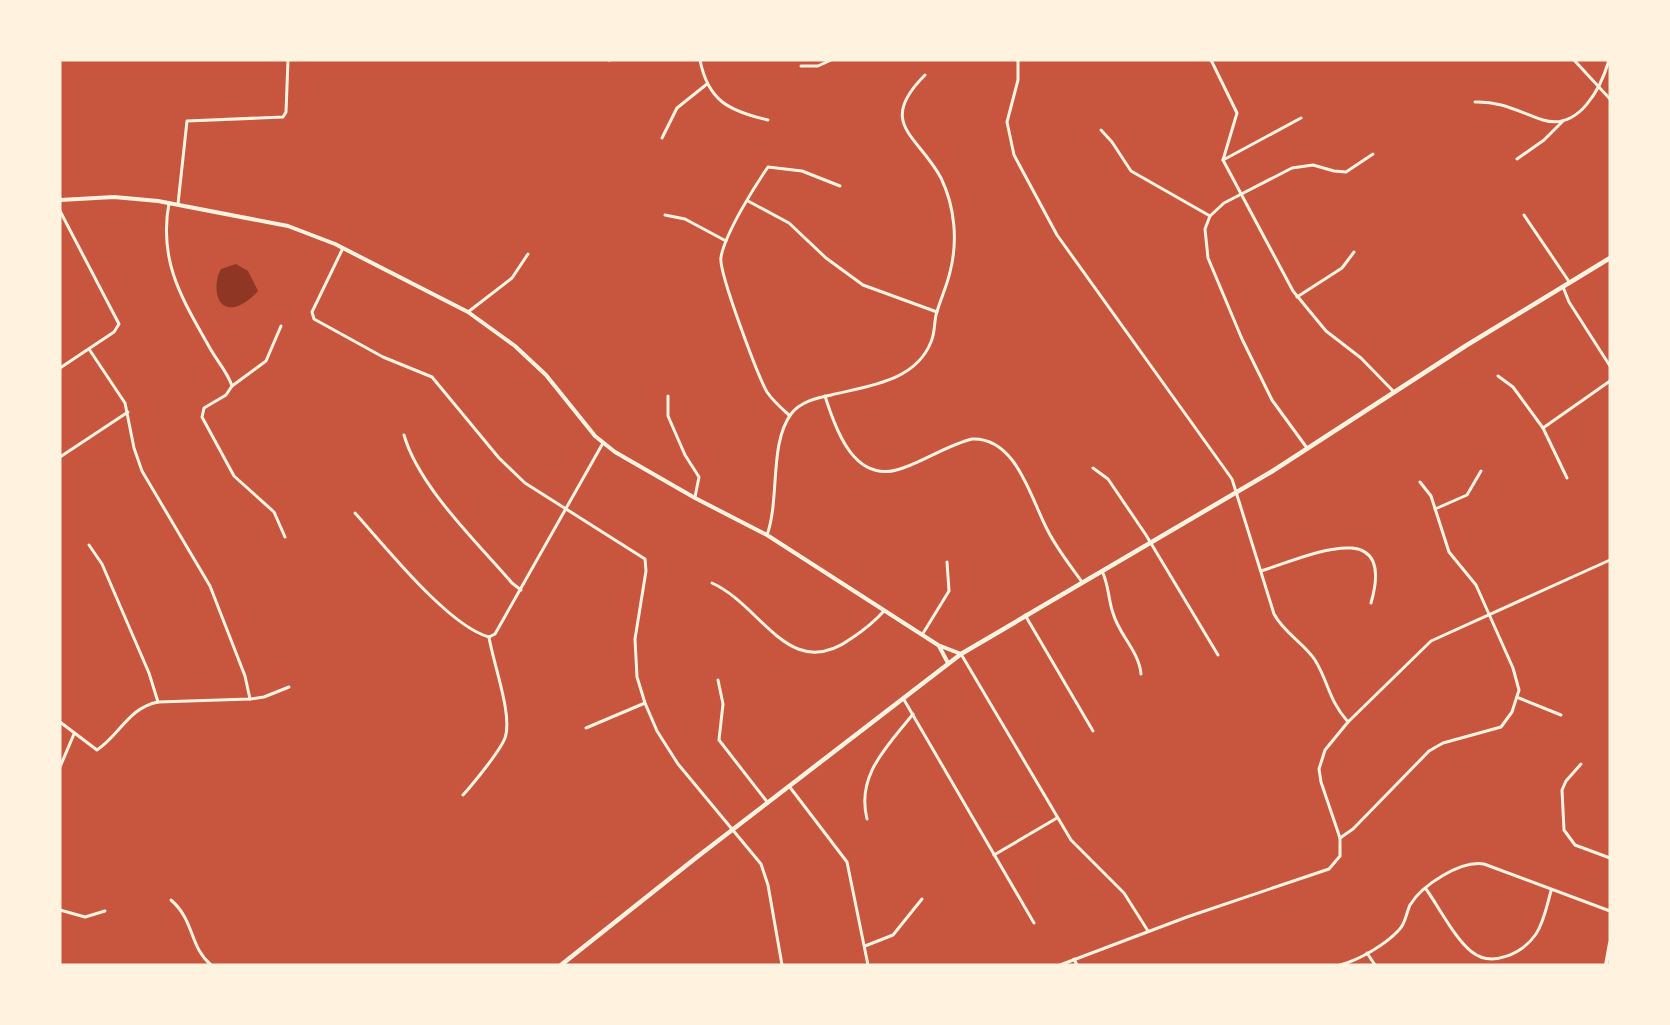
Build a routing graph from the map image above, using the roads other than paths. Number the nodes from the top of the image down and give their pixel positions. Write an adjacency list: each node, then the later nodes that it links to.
1 (288, 60): 27 (street)
2 (700, 60): 10 (street)
3 (831, 60): 8 (street)
4 (1018, 60): 63 (street)
5 (1210, 60): 21 (street)
6 (1574, 60): 11 (street)
7 (1609, 60): 11 (street)
8 (801, 66)
9 (925, 75): 41 (street)
10 (707, 84): 16 (street); 18 (street)
11 (1599, 88): 12 (street); 15 (street)
12 (1610, 99)
13 (1475, 102): 15 (street)
14 (1301, 118): 21 (street)
15 (1565, 119): 20 (street)
16 (768, 120)
17 (1101, 130): 31 (street)
18 (662, 138)
19 (1373, 154): 23 (street)
20 (1517, 159)
21 (1223, 160): 23 (street)
22 (840, 186): 25 (street)
23 (1241, 195): 31 (street); 39 (street)
24 (60, 200): 26 (street)
25 (748, 201): 32 (street); 41 (street)
26 (168, 203): 27 (street); 48 (street)
27 (178, 204): 33 (street)
28 (60, 212): 43 (street)
29 (665, 215): 32 (street)
30 (1524, 215): 37 (street)
31 (1210, 216): 57 (street)
32 (726, 241): 53 (street)
33 (343, 248): 40 (street); 66 (street)
34 (1354, 252): 39 (street)
35 (528, 254): 40 (street)
36 (1610, 258): 37 (main road)
37 (1570, 283): 38 (main road)
38 (1563, 287): 44 (street); 49 (main road)
39 (1297, 297): 49 (street)
40 (468, 312): 56 (street)
41 (936, 312): 51 (street)
42 (281, 326): 48 (street)
43 (89, 349): 45 (street); 52 (street)
44 (1610, 366)
45 (60, 368)
46 (1498, 376): 54 (street)
47 (1610, 381): 54 (street)
48 (232, 386): 69 (street)
49 (1394, 392): 57 (main road)
50 (668, 396): 64 (street)
51 (825, 396): 53 (street); 76 (street)
52 (128, 412): 58 (street); 94 (street)
53 (790, 415): 68 (street)
54 (1543, 428): 61 (street)
55 (404, 435): 78 (street)
56 (603, 443): 64 (street); 66 (street)
57 (1308, 448): 63 (main road)
58 (60, 457)
59 (1093, 468): 70 (street)
60 (1481, 471): 65 (street)
61 (1567, 478)
62 (1420, 482): 65 (street)
63 (1236, 491): 70 (main road); 75 (street)
64 (695, 498): 68 (street)
65 (1435, 509): 81 (street)
66 (566, 510): 78 (street); 96 (street)
67 (355, 513): 84 (street)
68 (767, 534): 80 (street)
69 (285, 537)
70 (1151, 542): 74 (main road); 87 (street)
71 (89, 545): 95 (street)
72 (1610, 560): 81 (street)
73 (947, 562): 83 (street)
74 (1102, 571): 76 (main road); 89 (street)
75 (1261, 572): 79 (street); 100 (street)
76 (1082, 582): 82 (main road)
77 (712, 583): 80 (street)
78 (522, 590): 84 (street)
79 (1371, 603)
80 (884, 611): 83 (street)
81 (1489, 614): 93 (street); 100 (street)
82 (1025, 615): 86 (main road); 102 (street)
83 (922, 635): 85 (street)
84 (489, 637): 107 (street)
85 (938, 645): 86 (street); 88 (street)
86 (961, 654): 88 (main road); 109 (street)
87 (1218, 655)
88 (948, 663): 92 (main road)
89 (1142, 674)
90 (718, 680): 108 (street)
91 (289, 687): 94 (street)
92 (903, 698): 97 (street); 106 (main road)
93 (1519, 698): 98 (street); 112 (street)
94 (250, 699): 95 (street)
95 (158, 702): 103 (street)
96 (645, 703): 101 (street); 111 (street)
97 (913, 714): 110 (street); 113 (street)
98 (1561, 715)
99 (60, 722): 103 (street)
100 (1348, 722): 112 (street)
101 (586, 728)
102 (1093, 730)
103 (74, 734): 105 (street)
104 (1581, 764): 114 (street)
105 (60, 767)
106 (789, 786): 108 (main road); 125 (street)
107 (463, 795)
108 (768, 802): 111 (main road)
109 (1057, 818): 113 (street); 123 (street)
110 (867, 819)
111 (733, 829): 129 (main road); 130 (street)
112 (1340, 838): 123 (street)
113 (994, 855): 122 (street)
114 (1610, 858)
115 (1426, 889): 116 (street); 116 (street); 126 (street)
116 (1551, 891): 121 (street)
117 (922, 899): 125 (street)
118 (171, 900): 128 (street)
119 (60, 910): 120 (street)
120 (105, 911)
121 (1610, 911)
122 (1034, 923)
123 (1148, 931): 127 (street)
124 (1610, 944): 136 (street)
125 (865, 946): 131 (street)
126 (1367, 953): 134 (street); 135 (street)
127 (1074, 959): 132 (street); 133 (street)
128 (211, 965)
129 (561, 965)
130 (782, 965)
131 (868, 965)
132 (1060, 965)
133 (1077, 965)
134 (1340, 965)
135 (1375, 965)
136 (1605, 965)

